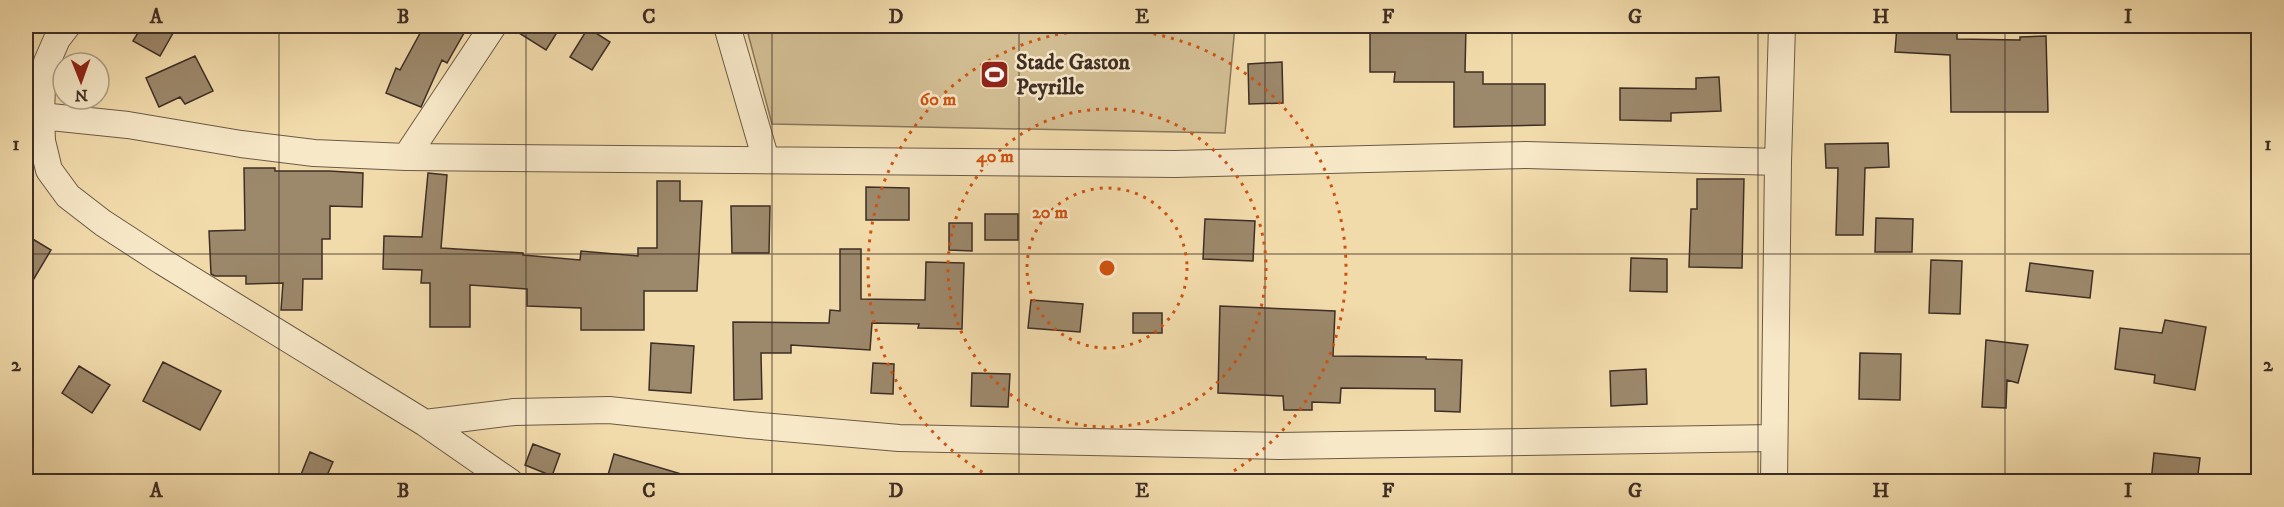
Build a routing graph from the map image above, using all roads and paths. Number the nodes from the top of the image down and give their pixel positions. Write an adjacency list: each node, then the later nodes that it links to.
1 (67, 26): 5 (street)
2 (493, 26): 6 (street)
3 (727, 26): 7 (street)
4 (1782, 26): 8 (street)
5 (41, 116): 6 (street); 9 (street)
6 (405, 157): 7 (street)
7 (766, 160): 8 (street)
8 (1778, 162): 10 (street)
9 (425, 423): 10 (street); 11 (street)
10 (1774, 438): 12 (street)
11 (510, 482)
12 (1774, 482)

